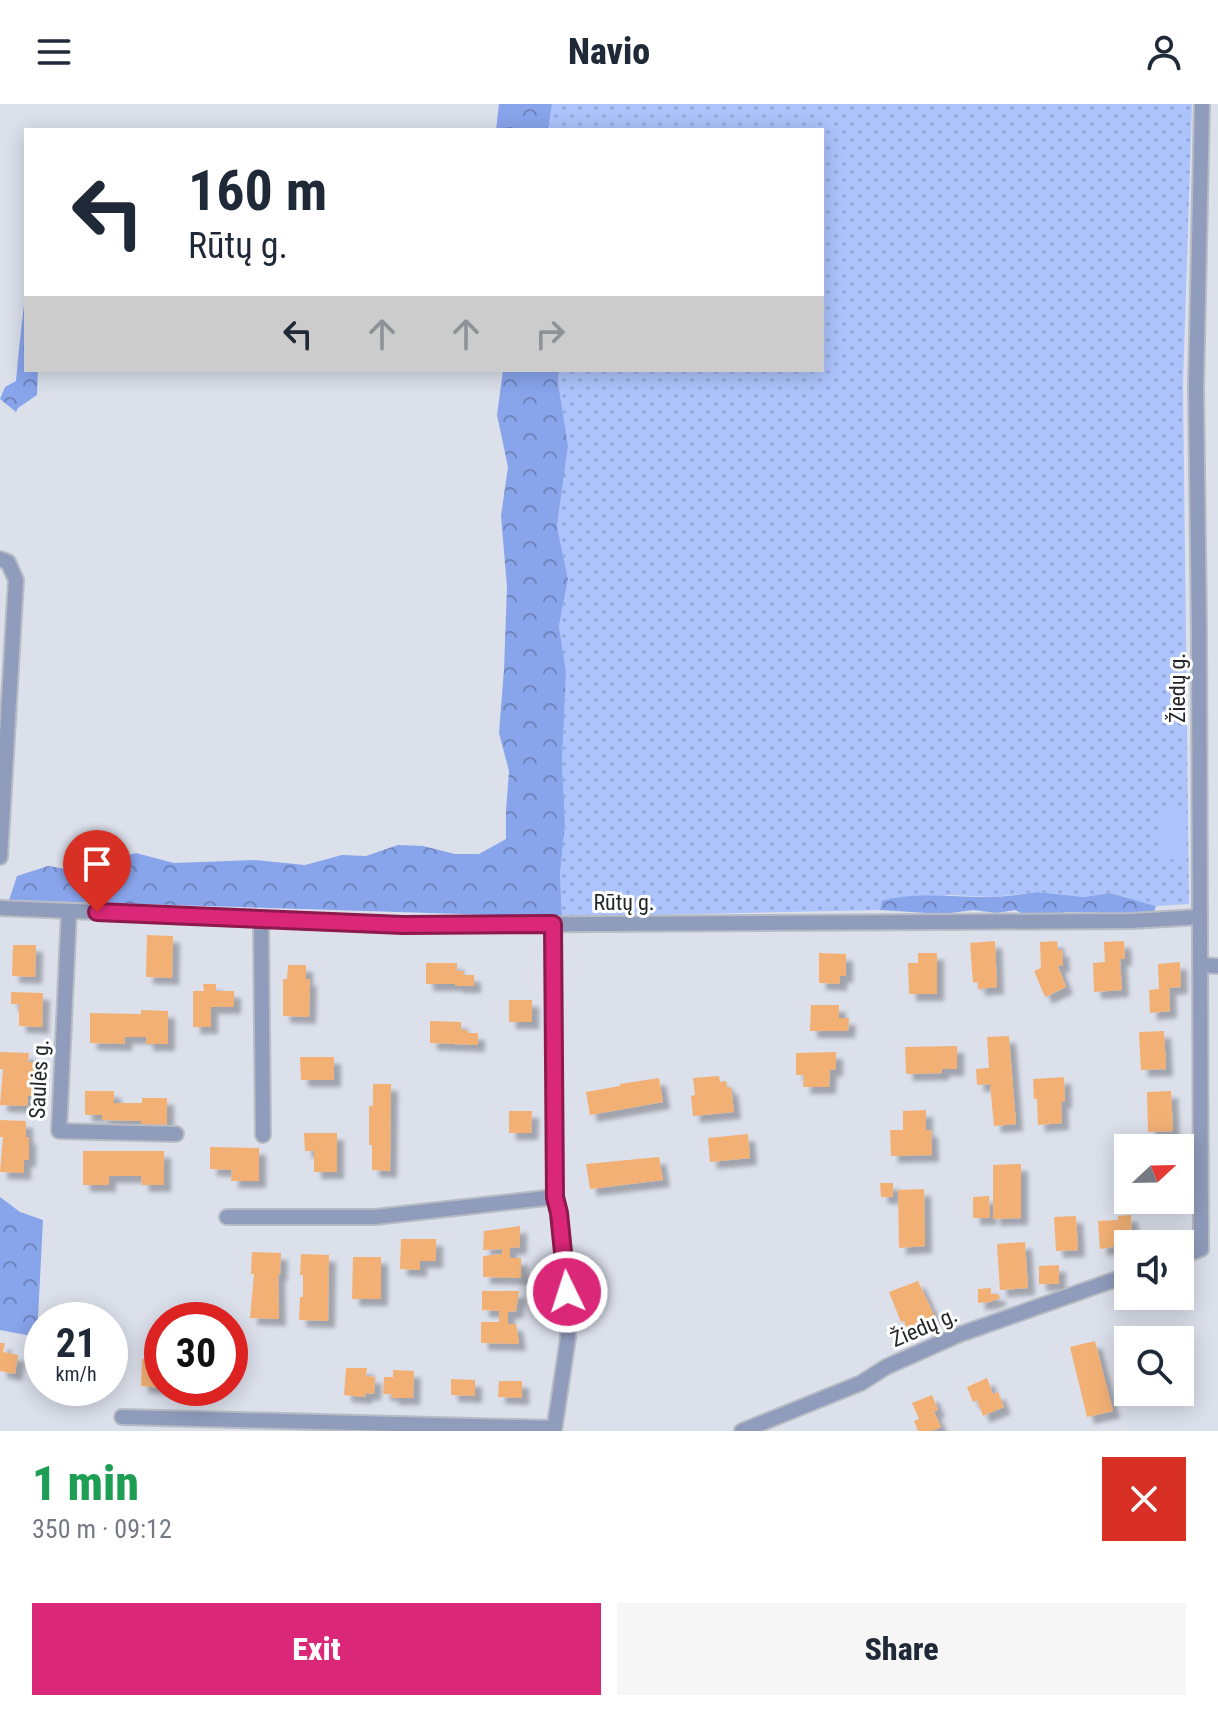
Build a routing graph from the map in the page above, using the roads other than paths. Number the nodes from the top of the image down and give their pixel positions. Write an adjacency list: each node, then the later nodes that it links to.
1 (1202, 104): 6 (street, Žiedų g.)
2 (0, 559): 3 (street)
3 (0, 857)
4 (0, 908): 5 (street, Rūtų g.)
5 (69, 911): 7 (street, Rūtų g.); 11 (street, Saulės g.)
6 (1200, 917): 8 (street, Rūtų g.); 9 (street, Žiedų g.)
7 (261, 919): 8 (street, Rūtų g.); 12 (street)
8 (553, 924): 13 (street)
9 (1200, 965): 10 (street); 15 (street, Žiedų g.)
10 (1218, 966)
11 (176, 1134)
12 (263, 1135)
13 (555, 1197): 14 (street); 18 (street)
14 (227, 1217)
15 (1194, 1252)
16 (1114, 1280): 19 (street, Žiedų g.)
17 (122, 1417): 18 (street)
18 (553, 1429)
19 (742, 1431)

